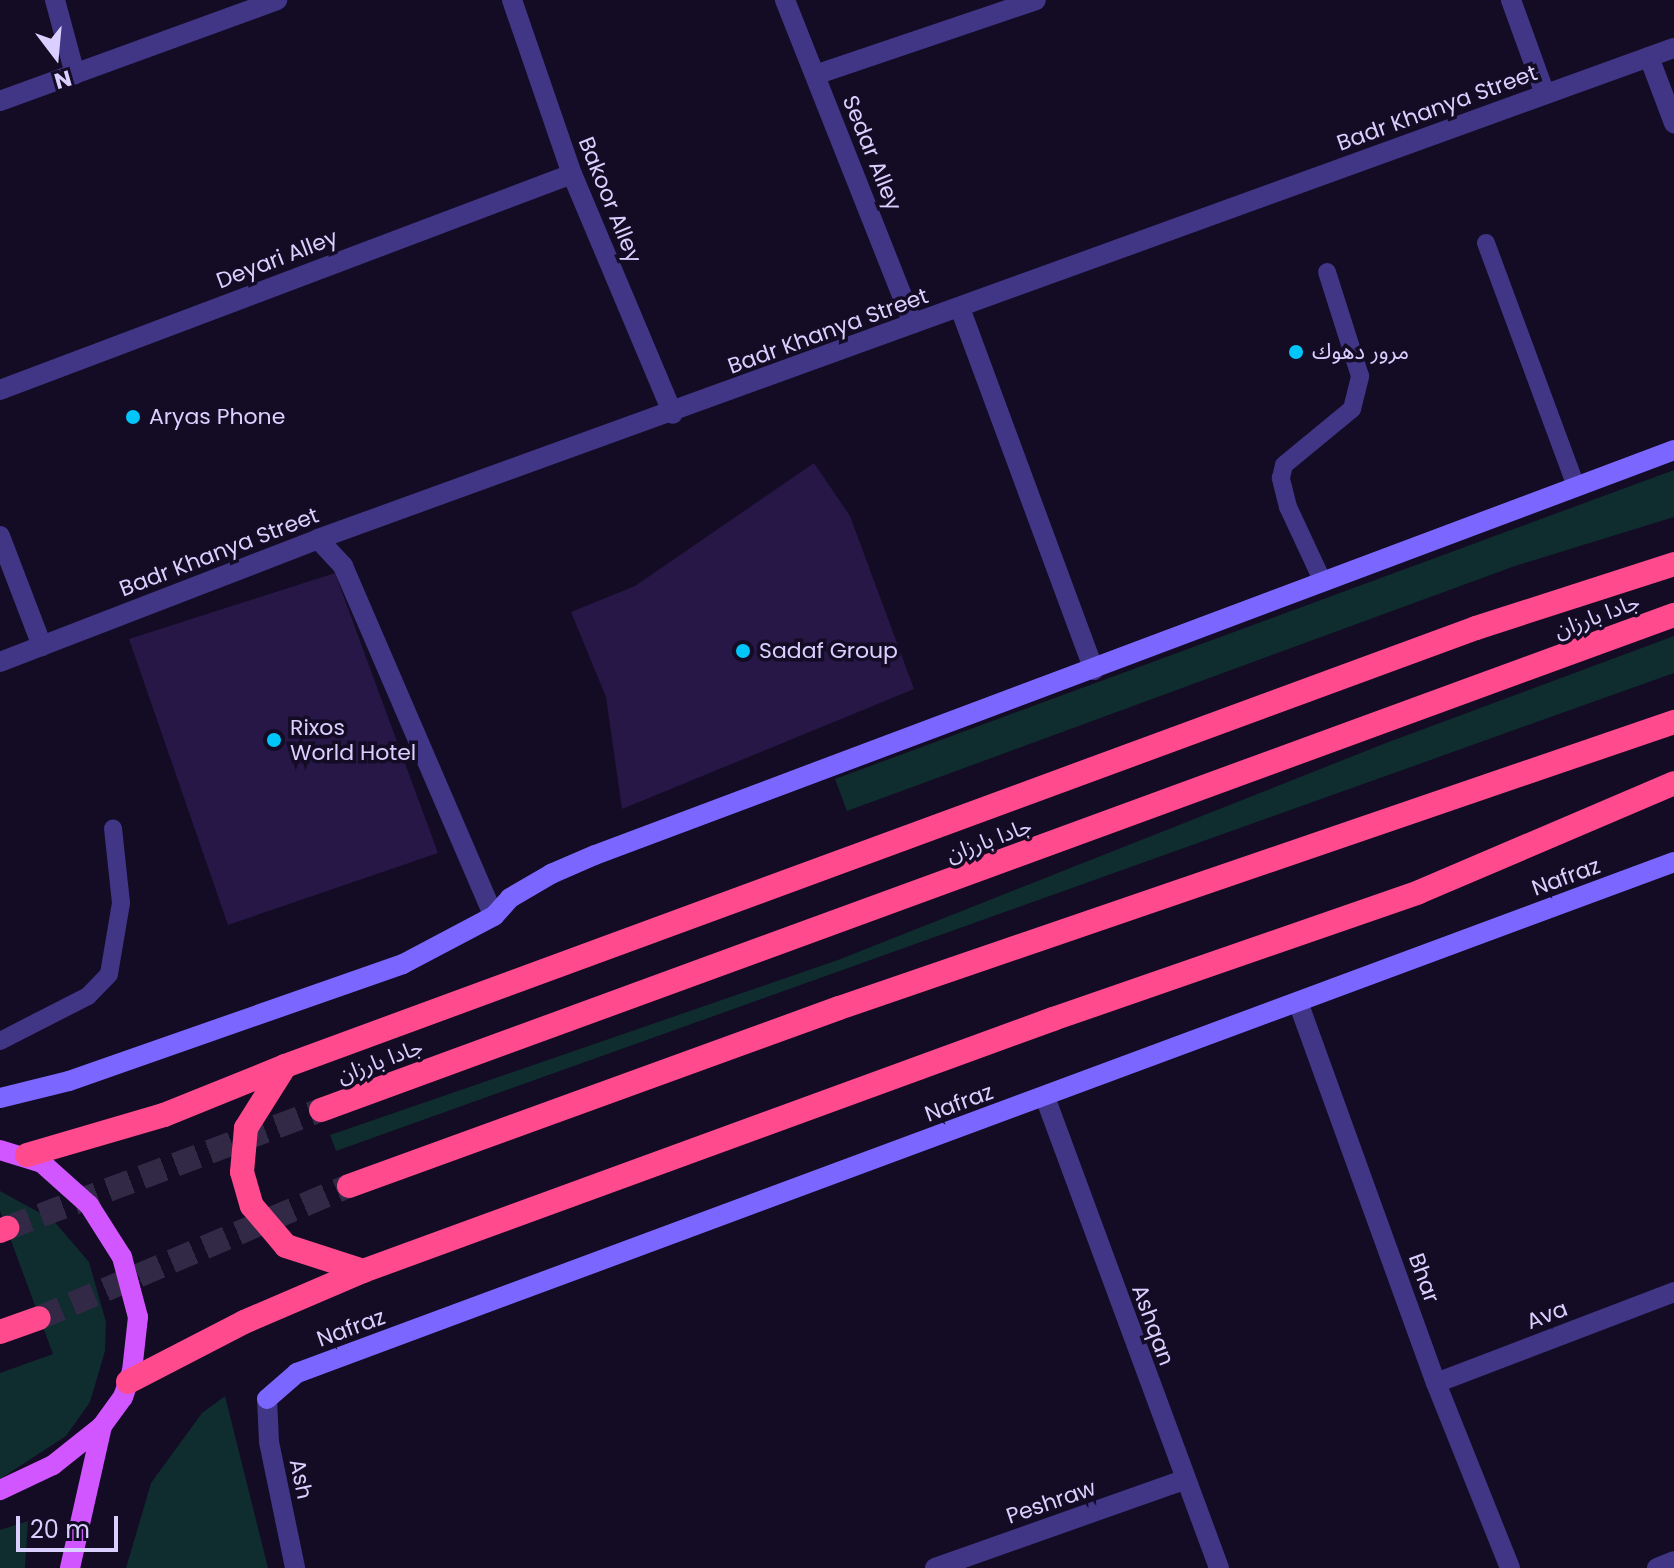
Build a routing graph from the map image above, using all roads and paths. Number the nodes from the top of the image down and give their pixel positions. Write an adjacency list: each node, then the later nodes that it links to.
1 (55, 0): 9 (street)
2 (277, 0): 9 (street)
3 (512, 0): 14 (street, Bakoor Alley)
4 (785, 0): 10 (street, Sedar Alley)
5 (1036, 0): 10 (street)
6 (1511, 0): 11 (street)
7 (1674, 48): 8 (street, Badr Khanya Street)
8 (1649, 57): 11 (street, Badr Khanya Street); 13 (street)
9 (75, 74): 12 (street)
10 (815, 75): 18 (street, Sedar Alley)
11 (1545, 94): 17 (street, Badr Khanya Street)
12 (0, 101)
13 (1674, 123)
14 (572, 174): 19 (street, Deyari Alley); 20 (street, Bakoor Alley)
15 (1486, 243): 22 (lane)
16 (1327, 272): 26 (lane)
17 (960, 308): 18 (street, Badr Khanya Street); 30 (street)
18 (913, 324): 20 (street, Badr Khanya Street)
19 (0, 390)
20 (673, 414): 24 (street, Badr Khanya Street)
21 (1674, 450): 22 (main road)
22 (1576, 486): 26 (main road)
23 (0, 536): 28 (street)
24 (318, 539): 28 (street, Badr Khanya Street); 35 (street)
25 (1674, 564): 38 (highway)
26 (1323, 582): 30 (main road)
27 (1674, 615): 41 (highway, جادا بارزان)
28 (42, 646): 29 (street, Badr Khanya Street)
29 (0, 662)
30 (1094, 670): 35 (main road)
31 (1674, 722): 44 (highway)
32 (1674, 783): 45 (highway)
33 (113, 828): 37 (lane)
34 (1674, 862): 36 (main road, Nafraz)
35 (494, 916): 40 (main road)
36 (1298, 1002): 39 (main road, Nafraz); 50 (street, Bhar)
37 (4, 1032)
38 (285, 1066): 43 (highway); 45 (highway)
39 (1045, 1097): 51 (main road, Nafraz); 53 (street, Ashqan)
40 (0, 1098)
41 (321, 1110)
42 (0, 1150): 43 (main road)
43 (27, 1155): 49 (main road)
44 (349, 1186)
45 (363, 1271): 49 (highway)
46 (1674, 1292): 50 (street, Ava)
47 (39, 1318): 48 (highway)
48 (0, 1332)
49 (128, 1382): 52 (main road)
50 (1436, 1383): 60 (street, Bhar)
51 (267, 1399): 57 (street, Ash)
52 (102, 1426): 54 (main road); 56 (main road)
53 (1183, 1480): 58 (street, Peshraw); 59 (street, Ashqan)
54 (0, 1490)
55 (1674, 1561): 61 (street)
56 (70, 1568)
57 (295, 1568)
58 (935, 1568)
59 (1219, 1568)
60 (1510, 1568)
61 (1657, 1568)

